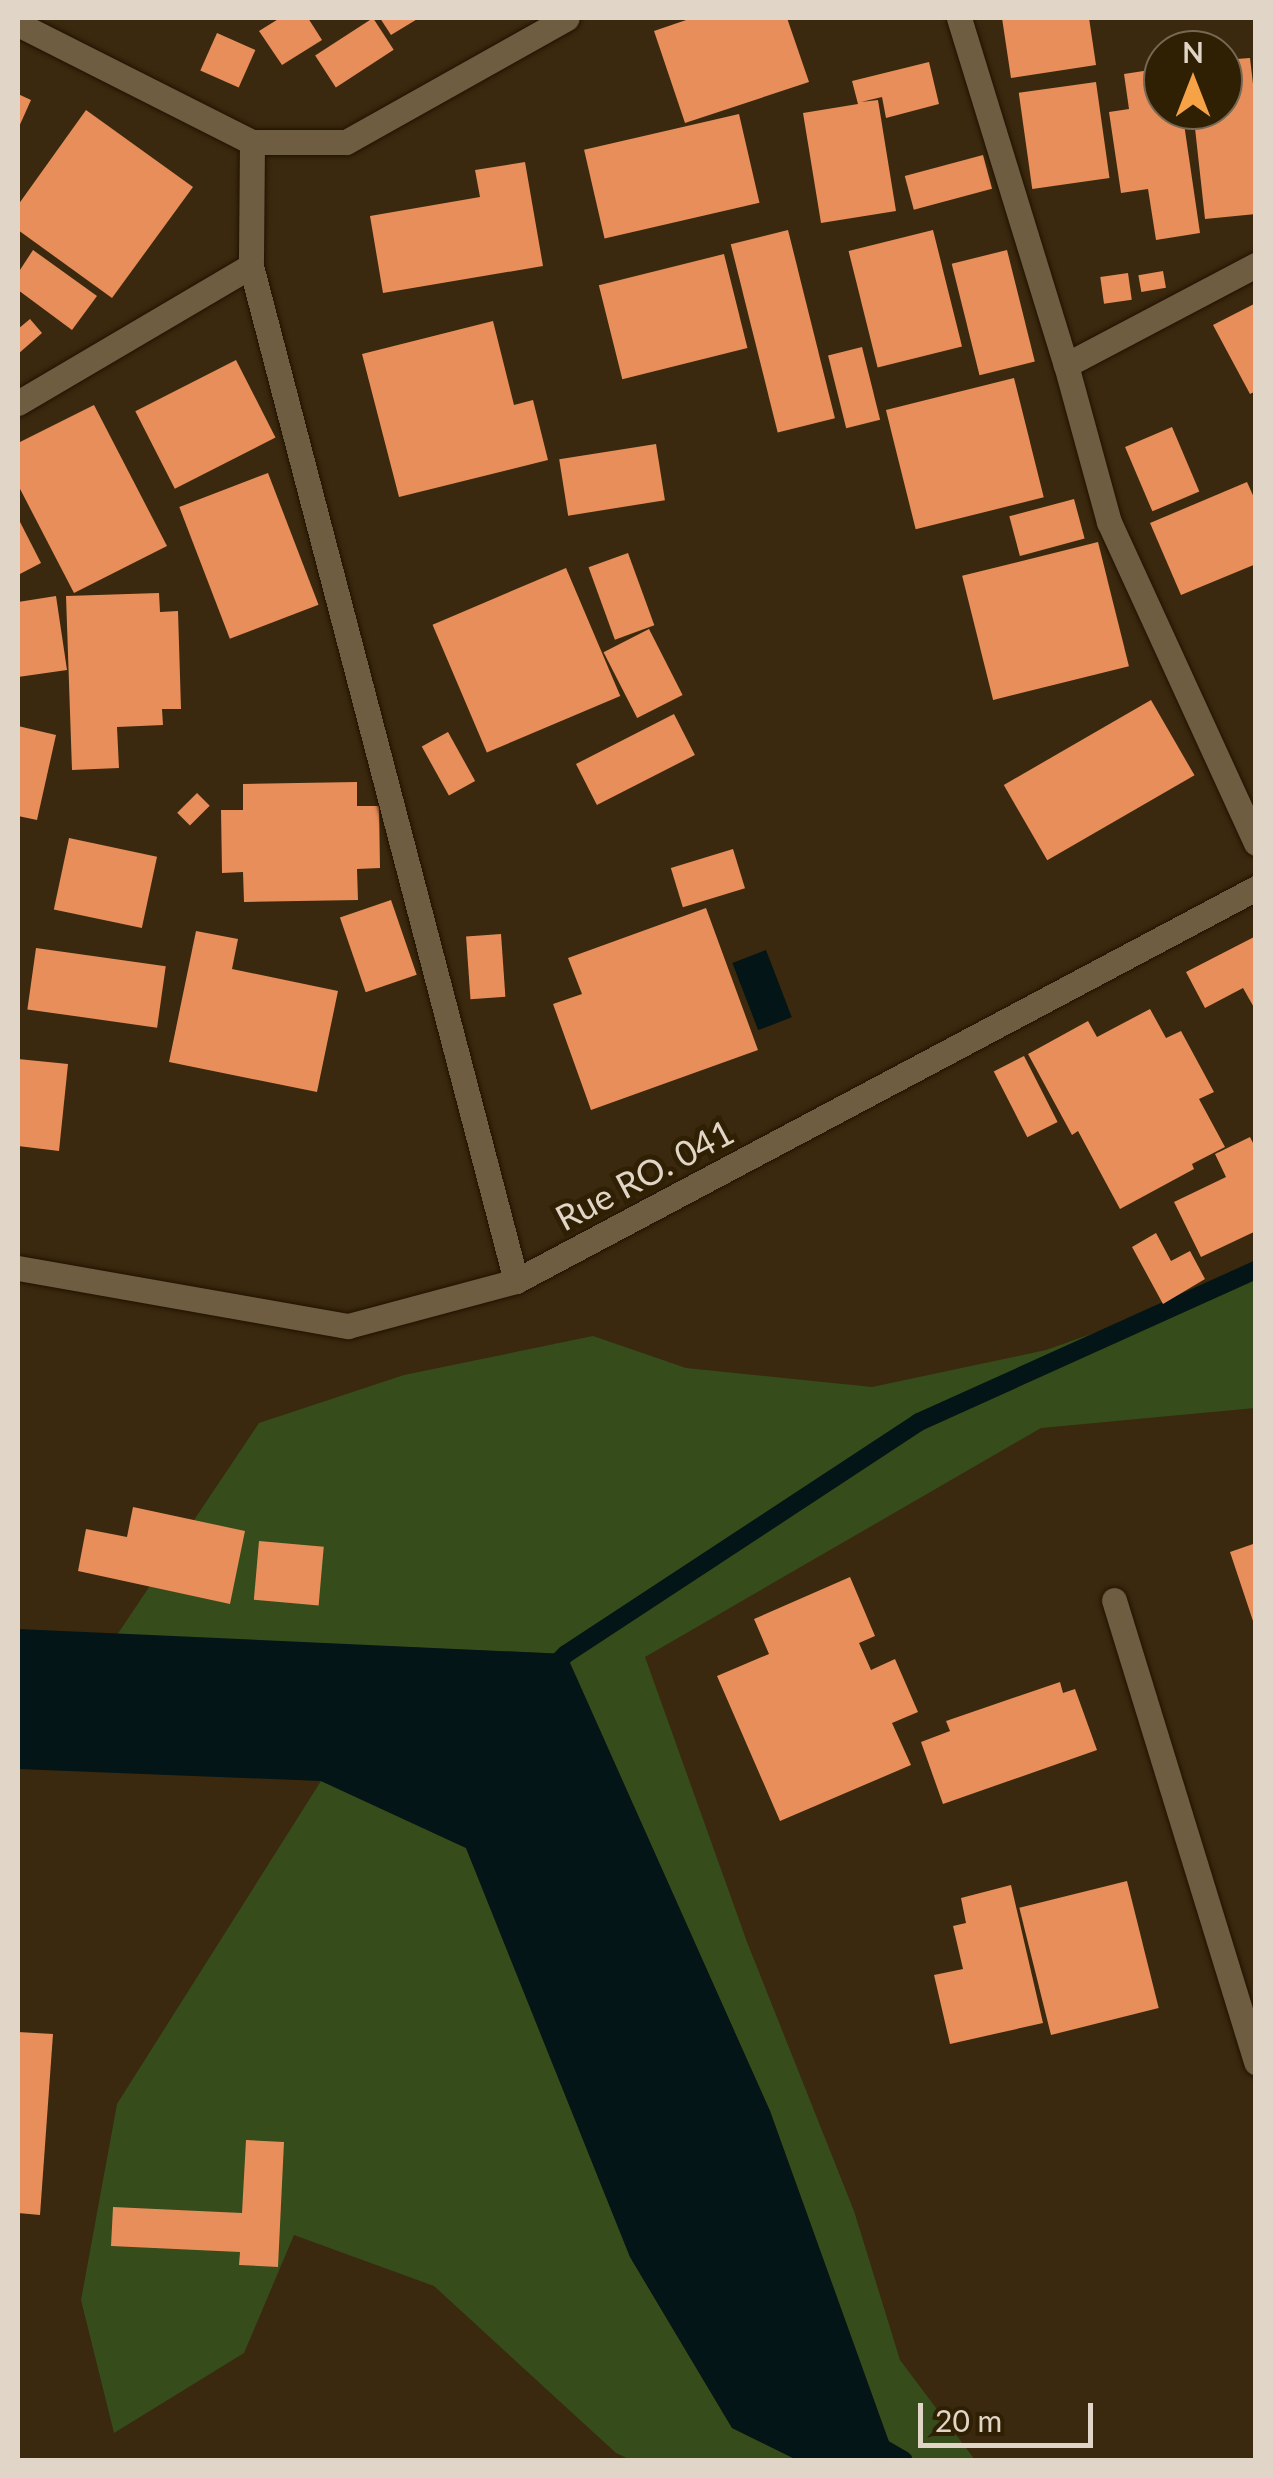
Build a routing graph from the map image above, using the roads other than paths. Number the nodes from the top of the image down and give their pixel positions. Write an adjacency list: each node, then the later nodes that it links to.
1 (567, 18): 4 (street)
2 (959, 18): 7 (street)
3 (18, 24): 4 (street)
4 (252, 142): 6 (street)
5 (1256, 265): 7 (street)
6 (251, 266): 8 (street); 12 (street)
7 (1066, 365): 9 (street)
8 (18, 404)
9 (1256, 843)
10 (1256, 888): 12 (street, Rue RO. 041)
11 (18, 1268): 12 (street, Rue RO. 041)
12 (516, 1282)
13 (1114, 1600): 14 (street)
14 (1256, 2062)

